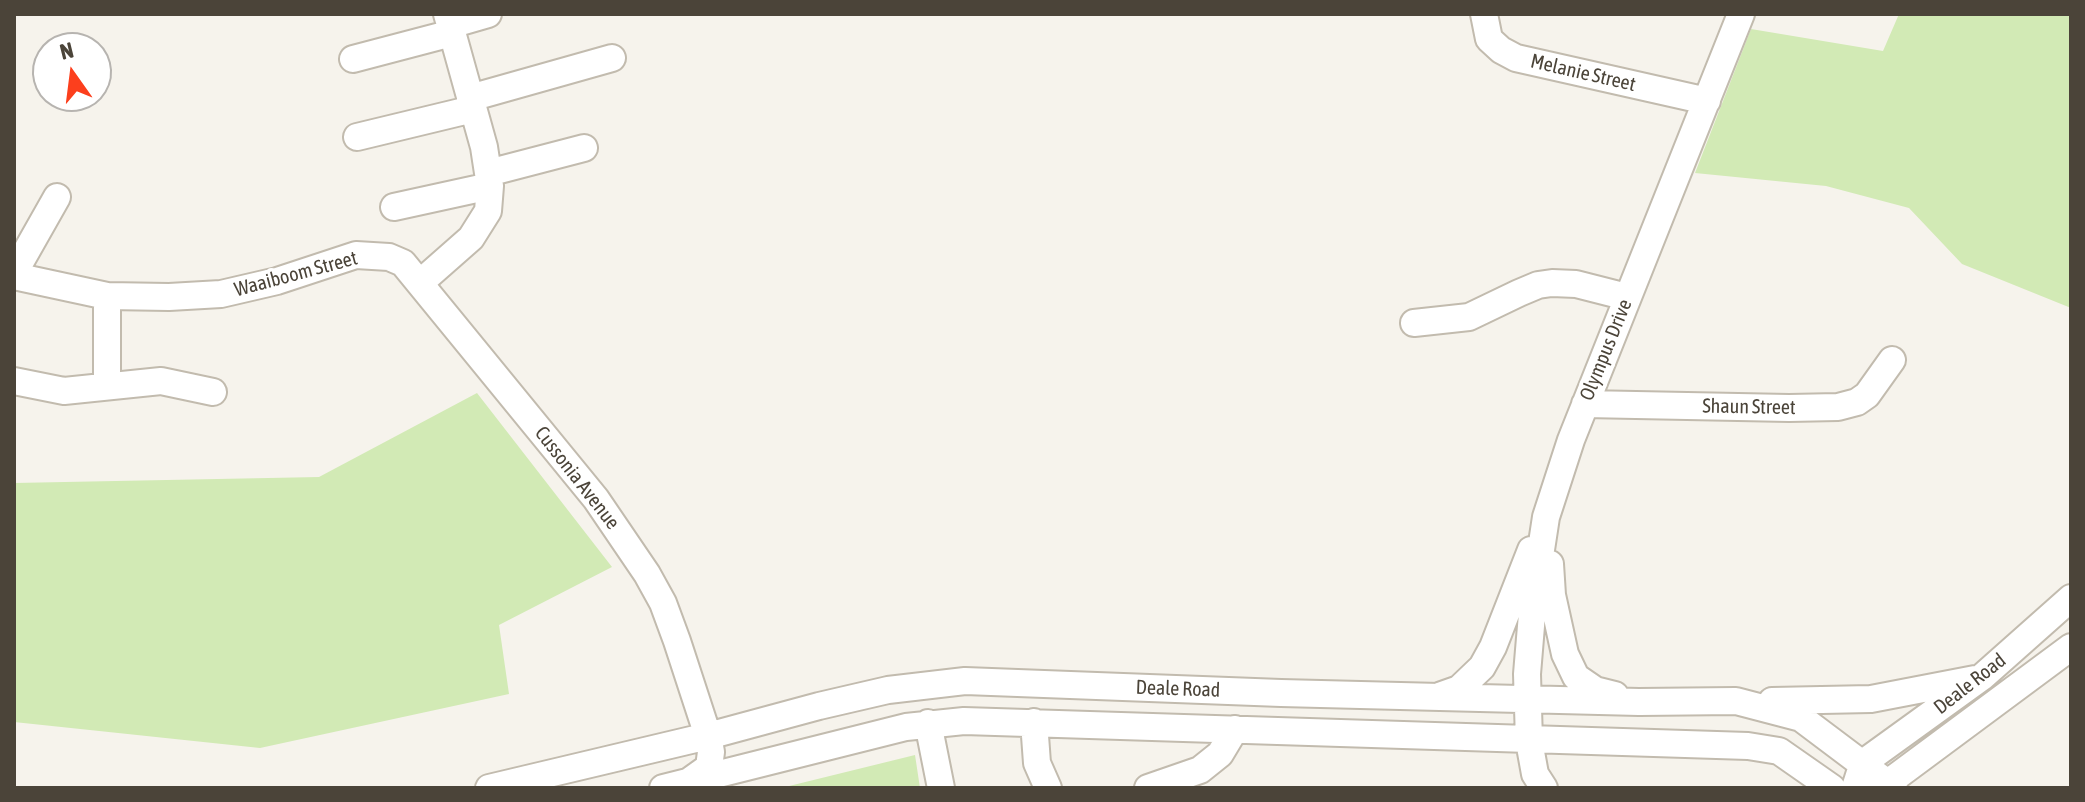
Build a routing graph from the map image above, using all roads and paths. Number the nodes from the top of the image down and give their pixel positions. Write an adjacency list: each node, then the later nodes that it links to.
1 (488, 14): 4 (street)
2 (1484, 14): 7 (street, Melanie Street)
3 (1741, 14): 7 (street, Olympus Drive)
4 (450, 24): 6 (street); 8 (street)
5 (612, 58): 8 (street)
6 (353, 59)
7 (1707, 101): 18 (street, Olympus Drive)
8 (472, 103): 9 (street); 11 (street)
9 (357, 137)
10 (584, 148): 11 (street)
11 (489, 180): 13 (street); 16 (street)
12 (57, 197): 15 (street)
13 (394, 207)
14 (389, 257): 16 (street, Cussonia Avenue); 17 (street, Waaiboom Street)
15 (14, 275): 17 (street, Waaiboom Street)
16 (421, 282): 38 (street, Cussonia Avenue)
17 (107, 296): 22 (street)
18 (1627, 297): 19 (street); 24 (street, Olympus Drive)
19 (1414, 323)
20 (1892, 360): 24 (street, Shaun Street)
21 (14, 381): 22 (street)
22 (107, 385): 23 (street)
23 (213, 392)
24 (1585, 404): 25 (street, Olympus Drive)
25 (1546, 517): 30 (street); 31 (street, Olympus Drive); 33 (street)
26 (2071, 598): 28 (street, Deale Road)
27 (2071, 647): 43 (street, Deale Road)
28 (1982, 677): 32 (street); 41 (street, Deale Road)
29 (1143, 688): 30 (street, Deale Road); 36 (street); 38 (street, Deale Road)
30 (1379, 696): 31 (street, Deale Road)
31 (1528, 700): 33 (street, Deale Road); 39 (street, Olympus Drive)
32 (1736, 701): 33 (street, Deale Road); 41 (street, Deale Road)
33 (1639, 702)
34 (1034, 722): 35 (street, Deale Road); 36 (street, Deale Road); 46 (street)
35 (928, 723): 40 (street, Deale Road); 45 (street)
36 (1145, 726): 37 (street, Deale Road)
37 (1235, 729): 39 (street, Deale Road); 47 (street)
38 (708, 736): 40 (street); 42 (street); 44 (street, Deale Road)
39 (1529, 741): 48 (street, Olympus Drive); 49 (street, Deale Road)
40 (769, 760): 42 (street, Deale Road)
41 (1859, 776): 43 (street, Deale Road)
42 (675, 785)
43 (1888, 787)
44 (489, 788)
45 (941, 788)
46 (1048, 788)
47 (1148, 788)
48 (1544, 788)
49 (1832, 788)

